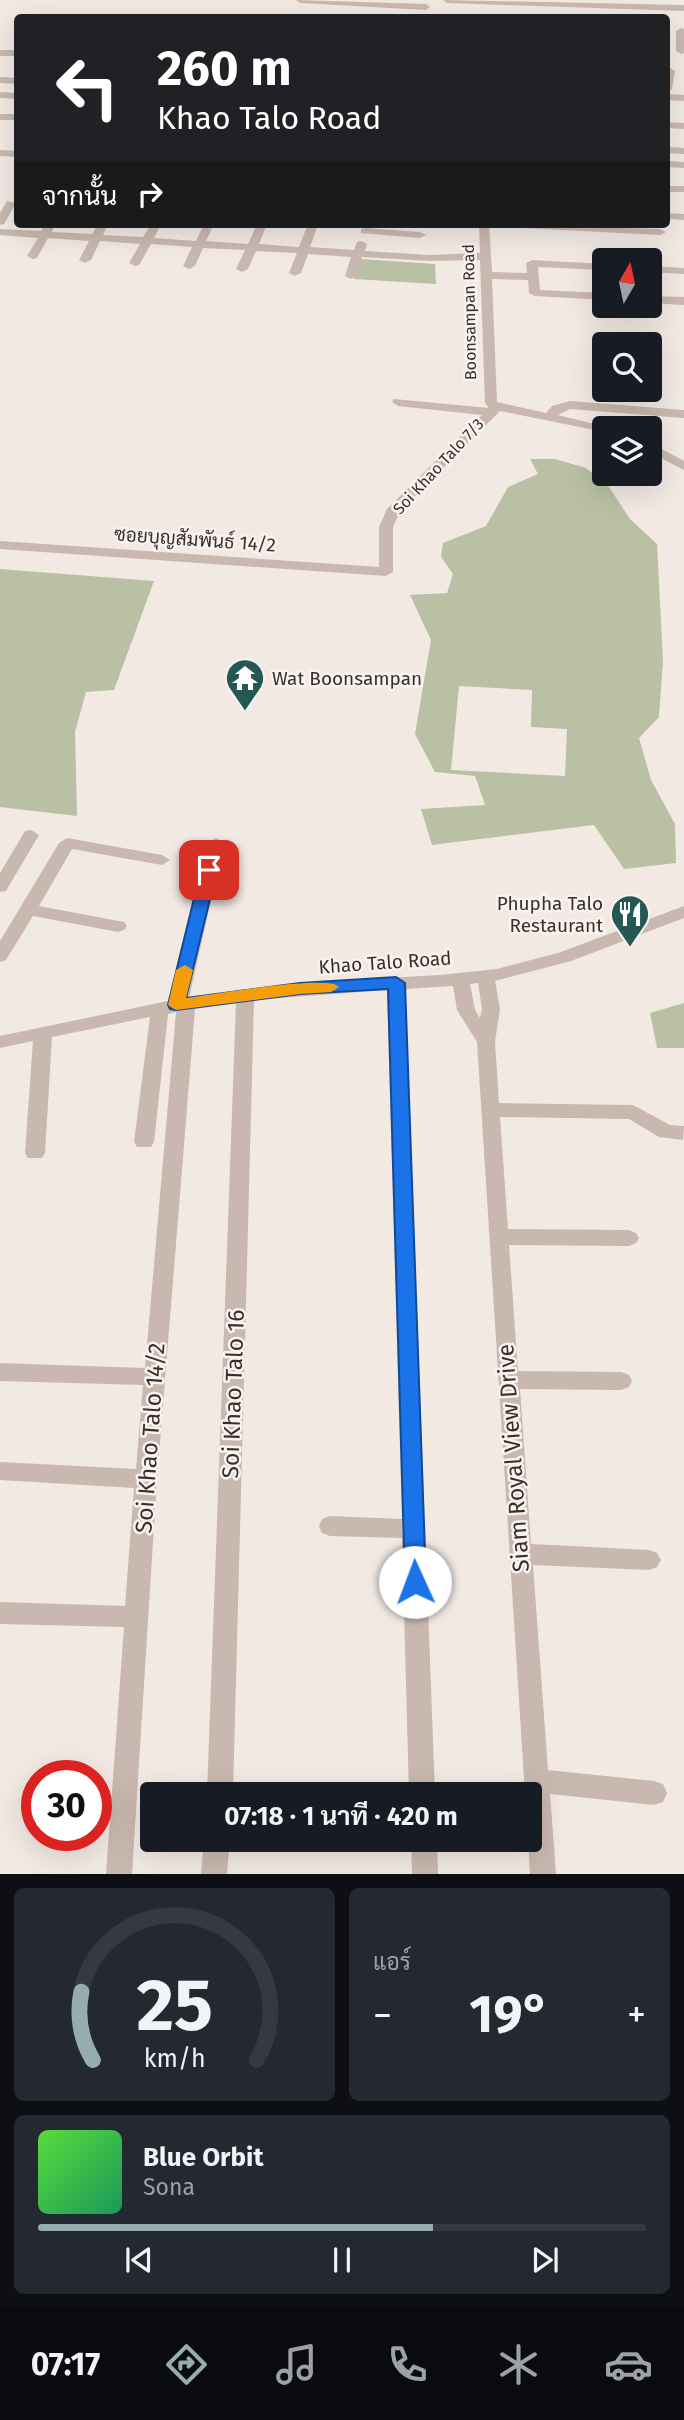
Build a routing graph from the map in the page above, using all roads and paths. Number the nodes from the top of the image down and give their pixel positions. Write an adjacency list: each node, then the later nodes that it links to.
1 (300, 0): 3 (street)
2 (446, 0): 4 (street)
3 (426, 6)
4 (684, 8)
5 (681, 31): 6 (street)
6 (682, 52)
7 (684, 118): 8 (street)
8 (684, 126)
9 (12, 203): 10 (street)
10 (0, 222)
11 (48, 228): 23 (street)
12 (101, 228): 24 (street)
13 (154, 228): 25 (street)
14 (207, 228): 26 (street)
15 (260, 228): 27 (street)
16 (312, 228): 28 (street)
17 (366, 228): 22 (street); 29 (street)
18 (484, 228): 34 (street, Boonsampan Road)
19 (581, 228): 21 (street)
20 (0, 232): 23 (street)
21 (660, 232)
22 (419, 234)
23 (44, 235): 24 (street); 30 (street)
24 (96, 238): 25 (street); 31 (street)
25 (147, 241): 26 (street); 32 (street)
26 (200, 244): 27 (street); 33 (street)
27 (252, 248): 28 (street); 36 (street)
28 (303, 251): 29 (street); 39 (street)
29 (358, 254): 34 (street); 40 (street)
30 (33, 256)
31 (85, 260)
32 (135, 263)
33 (189, 266)
34 (485, 266): 41 (street); 46 (street, Boonsampan Road)
35 (592, 266): 41 (street)
36 (242, 269)
37 (662, 270): 38 (street)
38 (684, 271)
39 (295, 273)
40 (351, 276)
41 (534, 277): 42 (street)
42 (592, 296)
43 (662, 299): 44 (street)
44 (684, 300)
45 (398, 402): 46 (street)
46 (493, 409): 48 (street); 53 (street, Soi Khao Talo 7/3)
47 (684, 414): 48 (street)
48 (550, 416): 49 (street)
49 (592, 425)
50 (662, 453): 51 (street)
51 (684, 466)
52 (0, 545): 53 (street, ซอยบุญสัมพันธ์ 14/2)
53 (386, 572)
54 (31, 835): 57 (street)
55 (216, 843): 66 (street)
56 (162, 860): 58 (street)
57 (0, 887)
58 (27, 909): 60 (street); 61 (street)
59 (684, 912): 62 (street, Khao Talo Road)
60 (118, 926)
61 (0, 957)
62 (485, 975): 63 (street, Khao Talo Road); 69 (street, Siam Royal View Drive)
63 (460, 978): 64 (street, Khao Talo Road); 69 (street)
64 (396, 983): 65 (street, Khao Talo Road); 83 (street)
65 (245, 995): 66 (street, Khao Talo Road); 88 (street, Soi Khao Talo 16)
66 (174, 1005): 67 (street, Khao Talo Road); 72 (street); 77 (street, Soi Khao Talo 14/2)
67 (43, 1032): 68 (street, Khao Talo Road); 73 (street)
68 (0, 1042)
69 (486, 1042): 70 (street, Siam Royal View Drive)
70 (491, 1110): 71 (street); 74 (street, Siam Royal View Drive)
71 (683, 1133)
72 (144, 1142)
73 (35, 1153)
74 (498, 1237): 75 (street); 78 (street, Siam Royal View Drive)
75 (629, 1238)
76 (0, 1372): 77 (street)
77 (154, 1377): 81 (street, Soi Khao Talo 14/2)
78 (508, 1380): 79 (street); 84 (street, Siam Royal View Drive)
79 (621, 1381)
80 (0, 1471): 81 (street)
81 (146, 1479): 87 (street, Soi Khao Talo 14/2)
82 (330, 1527): 83 (street)
83 (414, 1529): 89 (street)
84 (520, 1554): 85 (street); 90 (street, Siam Royal View Drive)
85 (649, 1560)
86 (0, 1614): 87 (street)
87 (137, 1617): 96 (street, Soi Khao Talo 14/2)
88 (220, 1782)
89 (422, 1782)
90 (537, 1782)
91 (542, 1782): 92 (street)
92 (654, 1793)
93 (216, 1852): 97 (street)
94 (424, 1852): 98 (street)
95 (542, 1852): 99 (street, Siam Royal View Drive)
96 (119, 1874)
97 (214, 1874)
98 (425, 1874)
99 (543, 1874)

